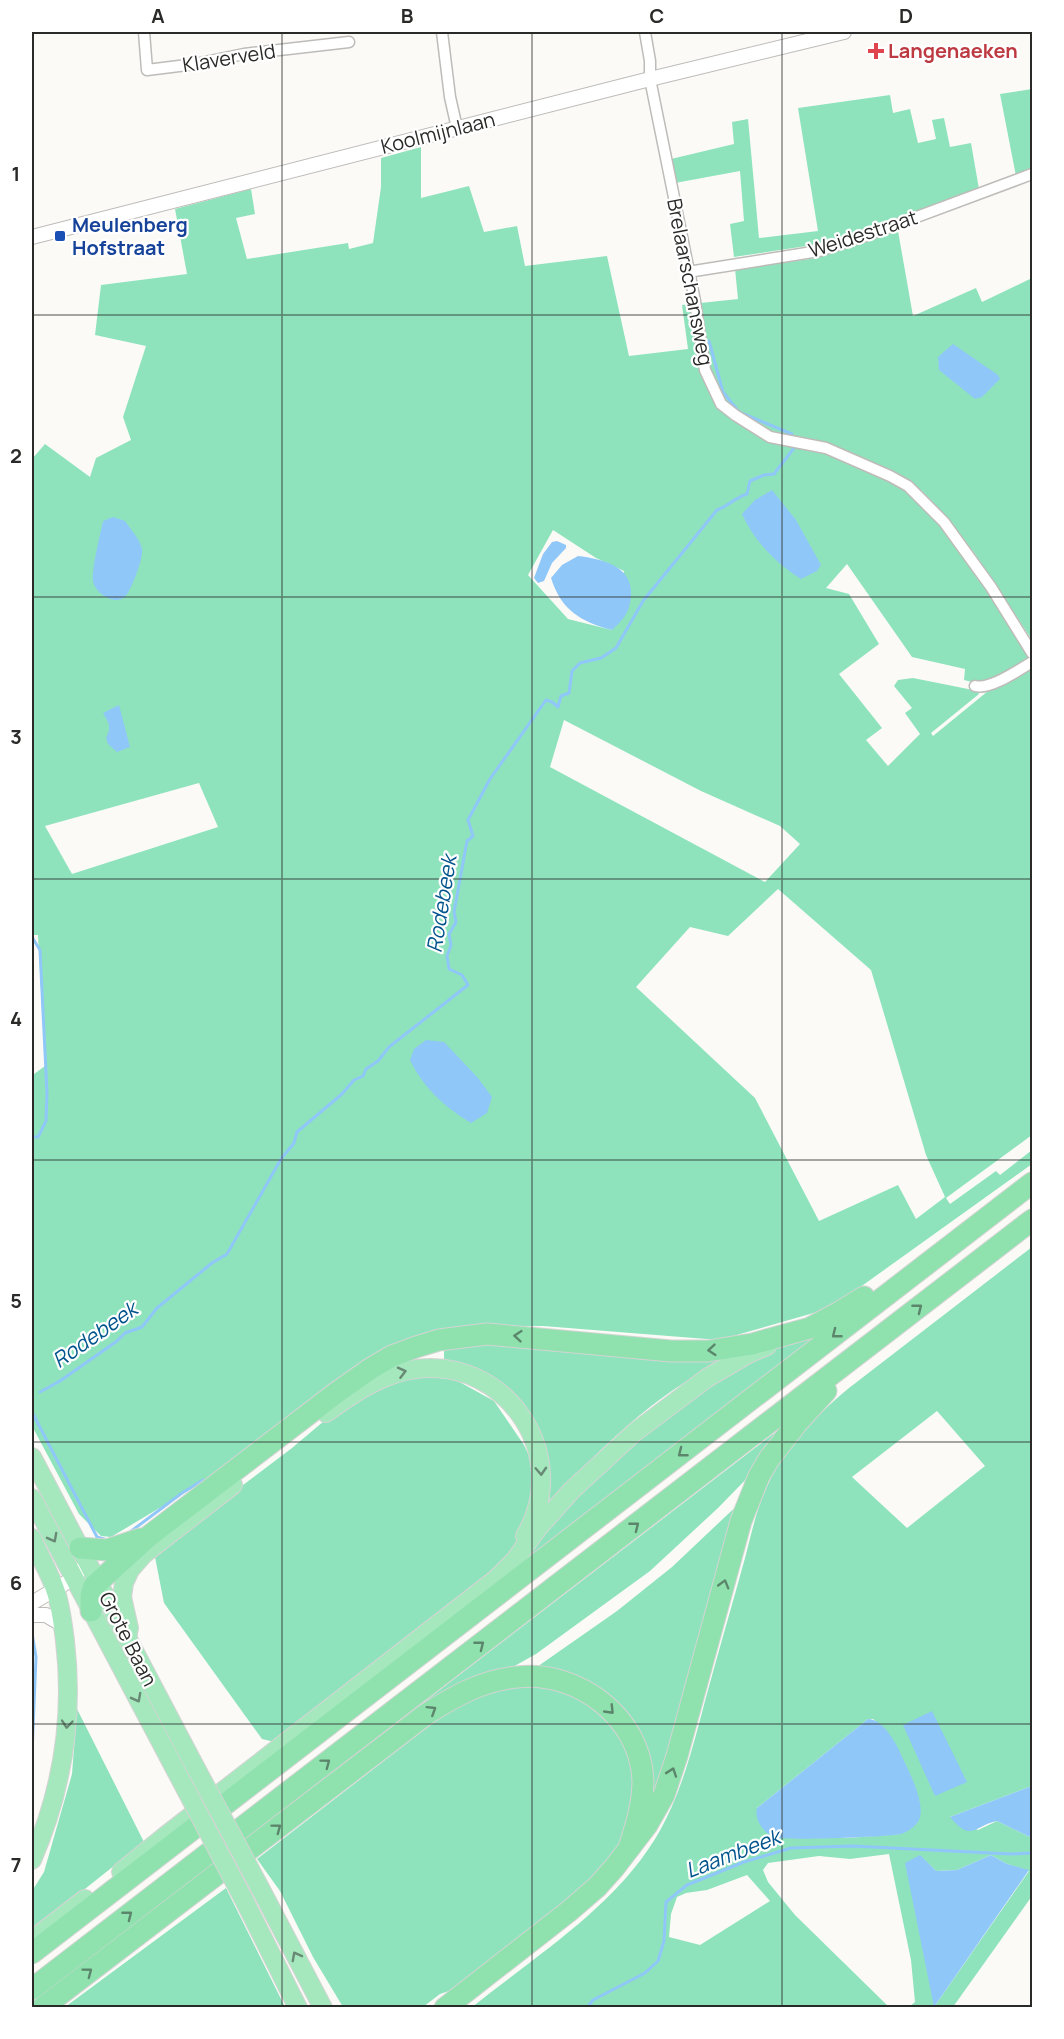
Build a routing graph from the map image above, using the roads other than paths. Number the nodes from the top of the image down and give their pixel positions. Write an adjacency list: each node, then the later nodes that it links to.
1 (144, 32): 5 (street, Klaverveld)
2 (442, 32): 7 (street)
3 (645, 32): 6 (street, Brelaarschansweg)
4 (844, 32): 6 (street, Koolmijnlaan)
5 (349, 42)
6 (650, 79): 7 (street, Koolmijnlaan); 10 (street, Brelaarschansweg)
7 (457, 128): 9 (street, Koolmijnlaan)
8 (1032, 174): 10 (street, Weidestraat)
9 (32, 237)
10 (688, 272): 11 (street, Brelaarschansweg)
11 (1032, 653)
12 (1032, 662): 13 (street)
13 (975, 686)
14 (1032, 1182): 16 (highway); 35 (highway, one-way to 35)
15 (1032, 1220): 17 (highway, one-way to 15)
16 (810, 1328): 20 (highway, one-way to 20); 25 (highway)
17 (855, 1356): 32 (highway, one-way to 17); 36 (highway, one-way to 17)
18 (32, 1457): 22 (highway, Grote Baan)
19 (32, 1498): 23 (highway, Grote Baan, one-way to 23)
20 (149, 1536): 22 (highway); 24 (highway)
21 (32, 1538): 26 (highway)
22 (81, 1551): 23 (street); 24 (highway, Grote Baan)
23 (74, 1578): 26 (street); 28 (highway, Grote Baan)
24 (98, 1581): 28 (highway); 31 (highway, Grote Baan)
25 (486, 1587): 31 (highway, one-way to 25); 34 (highway)
26 (55, 1589): 27 (street); 30 (highway)
27 (32, 1603)
28 (91, 1611): 38 (highway, Grote Baan, one-way to 38, bridge)
29 (32, 1615): 30 (street)
30 (63, 1625): 33 (highway, one-way to 33)
31 (127, 1638): 39 (highway, Grote Baan, one-way to 31, bridge)
32 (629, 1848): 37 (highway, one-way to 32); 40 (highway)
33 (32, 1860)
34 (32, 1940)
35 (32, 1953)
36 (32, 1989)
37 (42, 2007)
38 (298, 2007)
39 (323, 2007)
40 (445, 2007)

